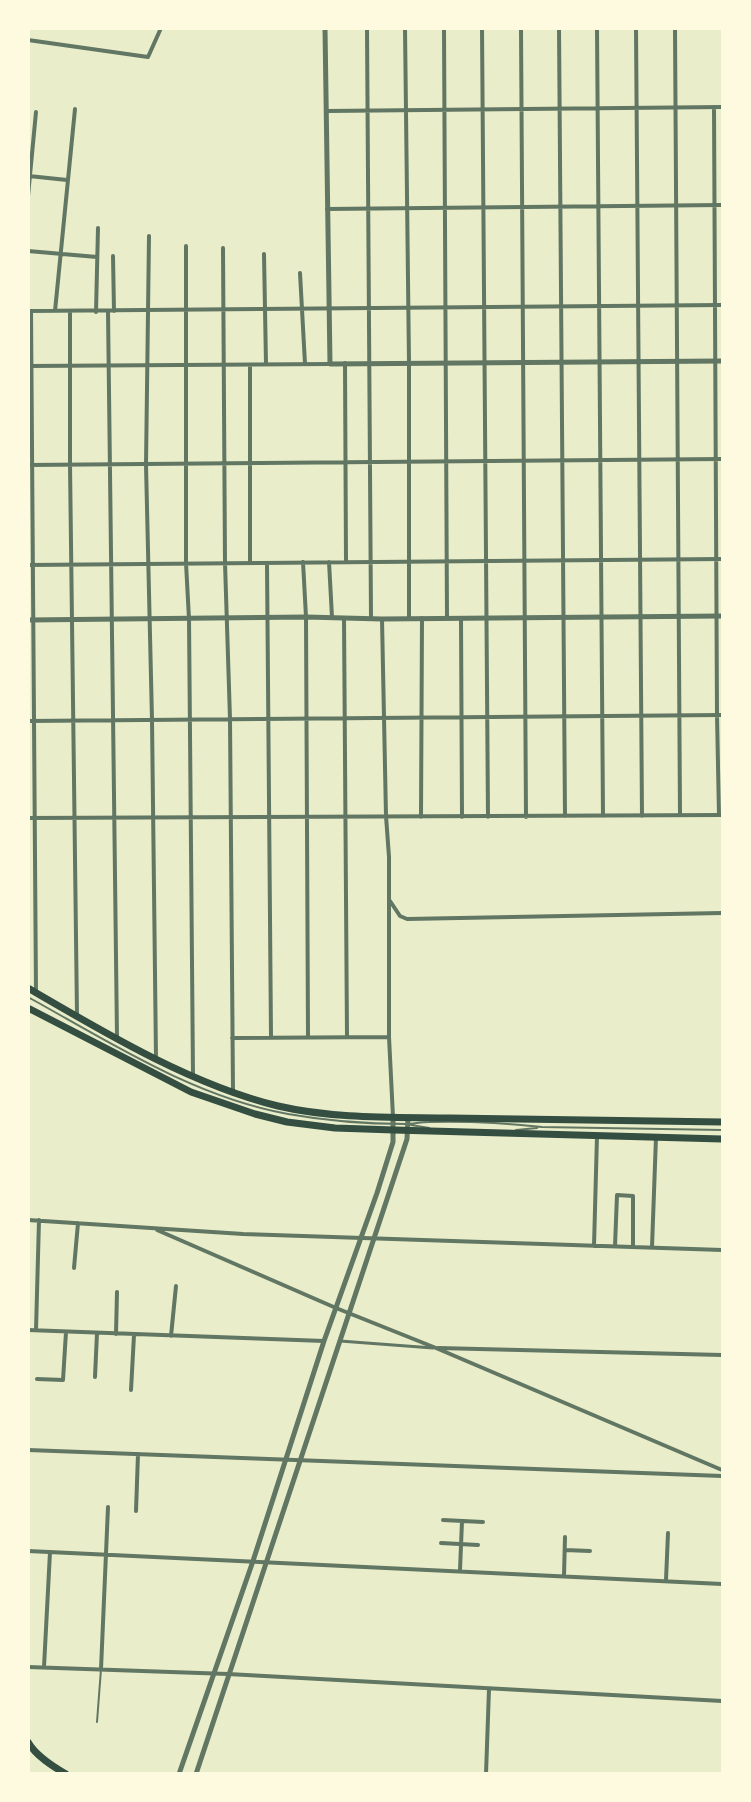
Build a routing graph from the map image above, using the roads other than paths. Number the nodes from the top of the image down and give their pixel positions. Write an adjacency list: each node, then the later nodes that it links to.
1 (161, 28): 12 (street)
2 (325, 28): 25 (street)
3 (367, 28): 23 (street)
4 (405, 28): 24 (street)
5 (444, 28): 19 (street)
6 (482, 28): 20 (street)
7 (521, 28): 21 (street)
8 (559, 28): 15 (street)
9 (597, 28): 16 (street)
10 (636, 28): 17 (street)
11 (675, 28): 18 (street)
12 (28, 40)
13 (714, 107): 14 (street); 18 (street); 30 (street)
14 (723, 107)
15 (560, 108): 16 (street); 21 (street); 34 (street)
16 (598, 108): 17 (street); 35 (street)
17 (636, 108): 18 (street); 32 (street)
18 (675, 108): 33 (street)
19 (444, 109): 20 (street); 24 (street); 36 (street)
20 (483, 109): 21 (street); 37 (street)
21 (522, 109): 38 (street)
22 (75, 110): 28 (street)
23 (368, 110): 24 (street); 25 (street); 40 (street)
24 (406, 110): 41 (street)
25 (327, 111): 39 (street)
26 (36, 112): 27 (street)
27 (30, 176): 28 (street); 29 (street)
28 (67, 180): 47 (street)
29 (28, 196)
30 (714, 205): 31 (street); 33 (street); 53 (street)
31 (723, 205)
32 (637, 206): 33 (street); 35 (street); 58 (street)
33 (676, 206): 52 (street)
34 (560, 207): 35 (street); 38 (street); 56 (street)
35 (598, 207): 57 (street)
36 (445, 208): 37 (street); 41 (street); 62 (street)
37 (483, 208): 38 (street); 63 (street)
38 (522, 208): 55 (street)
39 (327, 209): 40 (street); 59 (street)
40 (368, 209): 41 (street); 60 (street)
41 (407, 209): 61 (street)
42 (98, 228): 50 (street)
43 (149, 236): 68 (street)
44 (186, 246): 67 (street)
45 (223, 248): 64 (street)
46 (28, 251): 47 (street)
47 (62, 253): 50 (street); 70 (street)
48 (264, 254): 65 (street)
49 (113, 256): 71 (street)
50 (97, 257): 73 (street)
51 (300, 273): 66 (street)
52 (675, 305): 53 (street); 58 (street); 78 (street)
53 (714, 305): 54 (street); 74 (street)
54 (723, 305)
55 (523, 306): 56 (street); 63 (street); 88 (street)
56 (560, 306): 57 (street); 83 (street)
57 (599, 306): 58 (street); 76 (street)
58 (637, 306): 77 (street)
59 (329, 307): 60 (street); 66 (street); 86 (street)
60 (369, 307): 61 (street); 87 (street)
61 (408, 307): 62 (street); 80 (street)
62 (445, 307): 63 (street); 81 (street)
63 (484, 307): 82 (street)
64 (224, 308): 65 (street); 67 (street); 90 (street)
65 (265, 308): 66 (street); 84 (street)
66 (302, 308): 85 (street)
67 (187, 309): 68 (street); 89 (street)
68 (149, 310): 71 (street); 94 (street)
69 (30, 311): 70 (street); 92 (street)
70 (55, 311): 72 (street)
71 (111, 311): 73 (street); 93 (street)
72 (70, 312): 73 (street); 95 (street)
73 (96, 312)
74 (715, 361): 75 (street); 78 (street); 96 (street)
75 (723, 361)
76 (600, 362): 77 (street); 83 (street); 105 (street)
77 (637, 362): 78 (street); 99 (street)
78 (676, 362): 98 (street)
79 (345, 363): 86 (street); 87 (street); 108 (street)
80 (409, 363): 81 (street); 87 (street); 100 (street)
81 (447, 363): 82 (street); 101 (street)
82 (485, 363): 88 (street); 102 (street)
83 (562, 363): 88 (street); 104 (street)
84 (266, 364): 85 (street); 91 (street)
85 (305, 364): 86 (street)
86 (330, 364)
87 (370, 364): 109 (street)
88 (523, 364): 103 (street)
89 (187, 365): 90 (street); 94 (street); 110 (street)
90 (223, 365): 91 (street); 106 (street)
91 (250, 365): 107 (street)
92 (30, 366): 95 (street); 111 (street)
93 (109, 366): 94 (street); 95 (street); 113 (street)
94 (147, 366): 114 (street)
95 (70, 367): 112 (street)
96 (716, 459): 97 (street); 98 (street); 118 (street)
97 (723, 459)
98 (676, 460): 99 (street); 117 (street)
99 (639, 461): 105 (street); 116 (street)
100 (408, 462): 101 (street); 109 (street); 128 (street)
101 (447, 462): 102 (street); 121 (street)
102 (485, 462): 103 (street); 122 (street)
103 (523, 462): 104 (street); 123 (street)
104 (562, 462): 105 (street); 124 (street)
105 (600, 462): 115 (street)
106 (224, 463): 107 (street); 110 (street); 131 (street)
107 (250, 463): 108 (street); 132 (street)
108 (344, 463): 109 (street); 127 (street)
109 (370, 463): 120 (street)
110 (186, 464): 114 (street); 130 (street)
111 (30, 465): 112 (street); 136 (street)
112 (70, 465): 113 (street); 134 (street)
113 (109, 465): 114 (street); 135 (street)
114 (146, 465): 129 (street)
115 (601, 560): 116 (street); 124 (street); 141 (street)
116 (640, 560): 117 (street); 142 (street)
117 (678, 560): 118 (street); 143 (street)
118 (717, 560): 119 (street); 137 (street)
119 (723, 560)
120 (370, 561): 127 (street); 128 (street); 145 (street)
121 (448, 561): 122 (street); 128 (street); 147 (street)
122 (485, 561): 123 (street); 149 (street)
123 (525, 561): 124 (street); 150 (street)
124 (562, 561): 151 (street)
125 (303, 562): 126 (street); 133 (street); 138 (street)
126 (329, 562): 127 (street); 139 (street)
127 (345, 562)
128 (408, 562): 156 (street)
129 (148, 563): 130 (street); 135 (street); 152 (street)
130 (186, 563): 131 (street); 153 (street)
131 (225, 563): 132 (street); 154 (street)
132 (250, 563): 133 (street)
133 (267, 563): 144 (street)
134 (72, 564): 135 (street); 136 (street); 158 (street)
135 (110, 564): 159 (street)
136 (30, 565): 157 (street)
137 (719, 616): 143 (street); 163 (street)
138 (306, 617): 139 (street); 144 (street); 173 (street)
139 (332, 617): 140 (street)
140 (344, 617): 145 (street); 167 (street)
141 (601, 617): 142 (street); 151 (street); 160 (street)
142 (639, 617): 143 (street); 161 (street)
143 (678, 617): 162 (street)
144 (267, 618): 154 (street); 172 (street)
145 (371, 618): 155 (street)
146 (422, 618): 147 (street); 156 (street); 169 (street)
147 (447, 618): 148 (street)
148 (461, 618): 149 (street); 170 (street)
149 (486, 618): 150 (street); 171 (street)
150 (525, 618): 151 (street); 165 (street)
151 (563, 618): 166 (street)
152 (150, 619): 153 (street); 159 (street); 179 (street)
153 (189, 619): 154 (street); 174 (street)
154 (227, 619): 175 (street)
155 (382, 619): 156 (street); 168 (street)
156 (409, 619)
157 (31, 620): 158 (street); 176 (street)
158 (73, 620): 159 (street); 177 (street)
159 (112, 620): 178 (street)
160 (602, 715): 161 (street); 166 (street); 186 (street)
161 (640, 715): 162 (street); 187 (street)
162 (678, 715): 163 (street); 180 (street)
163 (717, 715): 164 (street); 181 (street)
164 (723, 715)
165 (526, 716): 166 (street); 171 (street); 194 (street)
166 (564, 716): 185 (street)
167 (345, 717): 168 (street); 173 (street); 183 (street)
168 (383, 717): 169 (street); 184 (street)
169 (421, 717): 170 (street); 191 (street)
170 (462, 717): 171 (street); 192 (street)
171 (488, 717): 193 (street)
172 (268, 718): 173 (street); 175 (street); 182 (street)
173 (306, 718): 190 (street)
174 (190, 719): 175 (street); 179 (street); 188 (street)
175 (230, 719): 189 (street)
176 (31, 720): 177 (street); 196 (street)
177 (73, 720): 178 (street); 197 (street)
178 (114, 720): 179 (street); 198 (street)
179 (152, 720): 199 (street)
180 (680, 815): 181 (street); 187 (street)
181 (721, 815)
182 (269, 816): 189 (street); 190 (street); 208 (street)
183 (345, 816): 184 (street); 190 (street); 212 (street)
184 (386, 816): 191 (street); 200 (street)
185 (565, 816): 186 (street); 194 (street)
186 (603, 816): 187 (street)
187 (642, 816)
188 (192, 817): 189 (street); 199 (street); 214 (street)
189 (231, 817): 211 (street)
190 (306, 817): 209 (street)
191 (421, 817): 192 (street)
192 (462, 817): 193 (street)
193 (488, 817): 194 (street)
194 (526, 817)
195 (28, 818): 196 (street)
196 (35, 818): 197 (street); 203 (street)
197 (74, 818): 198 (street); 206 (street)
198 (115, 818): 199 (street); 207 (street)
199 (152, 818): 213 (street)
200 (389, 899): 201 (street); 210 (street)
201 (723, 913)
202 (28, 988): 203 (main road)
203 (36, 993): 206 (main road)
204 (28, 997): 217 (lane)
205 (28, 1008): 217 (main road)
206 (77, 1016): 207 (main road)
207 (117, 1037): 213 (main road)
208 (270, 1037): 209 (street); 211 (street)
209 (308, 1037): 212 (street)
210 (389, 1037): 212 (street); 217 (street)
211 (232, 1038): 215 (street)
212 (348, 1038)
213 (156, 1058): 214 (main road)
214 (193, 1076): 215 (main road)
215 (233, 1092): 217 (main road)
216 (720, 1120): 218 (main road)
217 (394, 1124): 218 (main road); 218 (main road); 228 (street)
218 (408, 1124): 219 (lane); 219 (lane); 221 (main road); 229 (street)
219 (542, 1127): 220 (lane)
220 (723, 1130)
221 (597, 1136): 222 (main road); 230 (street)
222 (656, 1137): 223 (main road); 233 (street)
223 (723, 1139)
224 (28, 1220): 225 (street)
225 (39, 1220): 226 (street); 241 (street)
226 (78, 1223): 227 (street); 235 (street)
227 (153, 1229): 228 (street); 238 (street)
228 (362, 1238): 229 (street); 238 (street)
229 (374, 1239): 230 (street); 239 (street)
230 (594, 1246): 231 (street)
231 (615, 1246): 232 (street); 232 (street)
232 (633, 1246): 233 (street)
233 (652, 1247): 234 (street)
234 (723, 1250)
235 (74, 1268)
236 (176, 1286): 246 (street)
237 (117, 1292): 244 (street)
238 (336, 1308): 239 (street); 247 (street)
239 (348, 1313): 248 (street); 249 (street)
240 (28, 1330): 241 (street)
241 (36, 1330): 242 (street)
242 (66, 1332): 243 (street); 252 (street)
243 (97, 1333): 244 (street); 251 (street)
244 (116, 1334): 245 (street)
245 (134, 1335): 246 (street); 253 (street)
246 (171, 1336): 247 (street)
247 (324, 1341): 256 (street)
248 (339, 1341): 249 (street); 257 (street)
249 (436, 1348): 250 (street); 258 (street)
250 (723, 1355)
251 (95, 1377)
252 (37, 1379)
253 (131, 1390)
254 (28, 1450): 255 (street)
255 (138, 1454): 256 (street); 261 (street)
256 (287, 1458): 257 (street); 275 (street)
257 (300, 1459): 259 (street); 276 (street)
258 (723, 1470)
259 (723, 1476)
260 (108, 1507): 274 (street)
261 (136, 1511)
262 (443, 1520): 263 (street)
263 (462, 1521): 264 (street); 268 (street)
264 (483, 1522)
265 (668, 1533): 279 (street)
266 (566, 1537): 270 (street)
267 (441, 1543): 268 (street)
268 (460, 1544): 269 (street); 277 (street)
269 (478, 1545)
270 (565, 1550): 272 (street); 278 (street)
271 (28, 1551): 273 (street)
272 (590, 1551)
273 (50, 1552): 274 (street); 282 (street)
274 (106, 1555): 275 (street); 283 (street)
275 (253, 1561): 276 (street); 284 (street)
276 (266, 1561): 277 (street); 285 (street)
277 (459, 1570): 278 (street)
278 (564, 1575): 279 (street)
279 (666, 1580): 280 (street)
280 (723, 1584)
281 (28, 1667): 282 (street)
282 (44, 1667): 283 (street)
283 (100, 1669): 284 (street); 288 (lane)
284 (212, 1674): 285 (street); 292 (street)
285 (228, 1674): 286 (street); 293 (street)
286 (489, 1689): 287 (street); 294 (street)
287 (723, 1701)
288 (97, 1722)
289 (28, 1736): 290 (street)
290 (30, 1744): 291 (main road)
291 (66, 1773)
292 (179, 1773)
293 (196, 1773)
294 (486, 1773)

